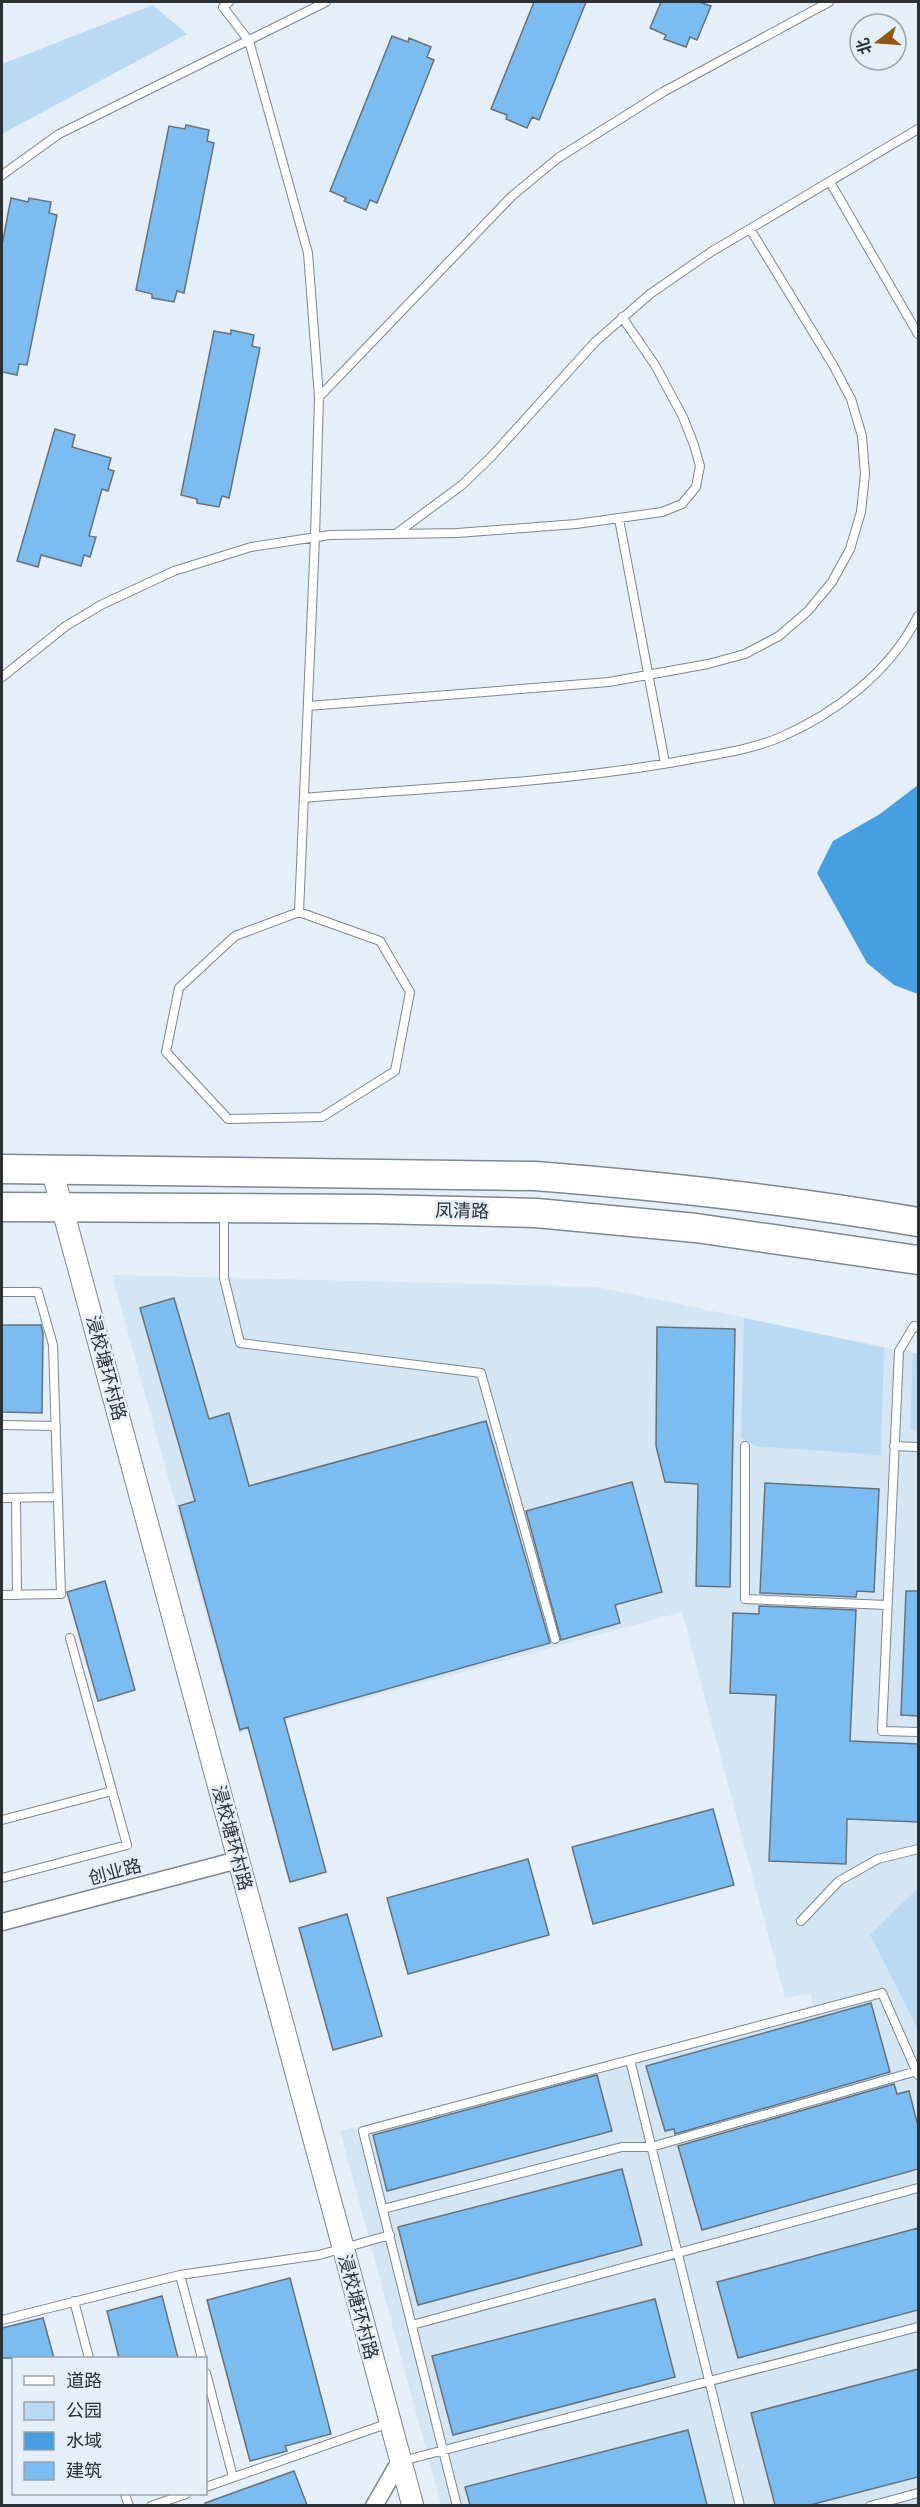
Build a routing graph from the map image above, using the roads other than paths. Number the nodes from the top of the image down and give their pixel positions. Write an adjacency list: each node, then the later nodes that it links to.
1 (229, 2): 4 (lane)
2 (326, 2): 4 (lane)
3 (829, 2): 11 (lane)
4 (249, 41): 6 (lane); 11 (lane)
5 (918, 129): 7 (lane)
6 (2, 175)
7 (830, 182): 8 (lane); 10 (lane)
8 (750, 229): 9 (lane); 16 (lane)
9 (622, 317): 12 (lane); 13 (lane)
10 (918, 334)
11 (319, 398): 14 (lane)
12 (619, 519): 13 (lane); 16 (lane)
13 (397, 534): 14 (lane)
14 (315, 537): 17 (lane); 18 (lane)
15 (918, 616): 19 (lane)
16 (648, 675): 18 (lane); 19 (lane)
17 (2, 677)
18 (308, 706): 20 (lane)
19 (665, 764): 20 (lane)
20 (304, 798): 21 (lane)
21 (299, 912): 21 (lane)
22 (2, 1169): 23 (highway, 凤清路)
23 (52, 1170): 25 (street, 浸校塘环村路); 27 (highway, 凤清路)
24 (2, 1207): 25 (highway, 凤清路)
25 (63, 1207): 26 (highway, 凤清路); 48 (street, 浸校塘环村路)
26 (224, 1208): 28 (highway, 凤清路); 43 (lane)
27 (918, 1222)
28 (918, 1260)
29 (2, 1292): 32 (lane)
30 (918, 1327): 34 (lane)
31 (2, 1425): 32 (lane)
32 (56, 1426): 36 (lane)
33 (746, 1446): 41 (lane)
34 (894, 1446): 35 (lane); 41 (lane)
35 (918, 1447)
36 (58, 1497): 38 (lane); 40 (lane)
37 (2, 1498): 38 (lane)
38 (16, 1498): 40 (lane)
39 (2, 1595): 40 (lane)
40 (17, 1595)
41 (888, 1605): 44 (lane)
42 (70, 1638): 45 (lane)
43 (555, 1638)
44 (918, 1732)
45 (112, 1791): 46 (lane); 49 (lane)
46 (2, 1820)
47 (918, 1849): 51 (lane)
48 (238, 1860): 50 (street, 创业路); 58 (street, 浸校塘环村路)
49 (2, 1878)
50 (2, 1922)
51 (801, 1922)
52 (630, 2060): 53 (lane); 54 (lane); 56 (lane)
53 (918, 2073): 54 (lane)
54 (651, 2147): 56 (lane); 59 (lane)
55 (918, 2188): 59 (lane)
56 (383, 2209): 57 (lane)
57 (390, 2235): 58 (lane); 63 (lane)
58 (342, 2248): 60 (lane); 69 (street, 浸校塘环村路)
59 (678, 2253): 63 (lane); 68 (lane)
60 (180, 2276): 61 (lane); 66 (lane)
61 (74, 2301): 62 (lane); 65 (lane)
62 (2, 2320)
63 (412, 2325): 70 (lane)
64 (918, 2327): 68 (lane)
65 (89, 2357)
66 (202, 2357)
67 (207, 2377): 72 (lane)
68 (709, 2381): 70 (lane); 80 (lane)
69 (390, 2423): 71 (street, 浸校塘环村路); 72 (lane)
70 (444, 2450): 71 (lane); 79 (lane)
71 (400, 2462): 77 (street); 78 (street, 浸校塘环村路)
72 (233, 2477): 73 (lane)
73 (207, 2487)
74 (918, 2493): 81 (lane)
75 (180, 2495): 76 (lane)
76 (151, 2505)
77 (374, 2505)
78 (413, 2505)
79 (458, 2505)
80 (740, 2505)
81 (870, 2505)

